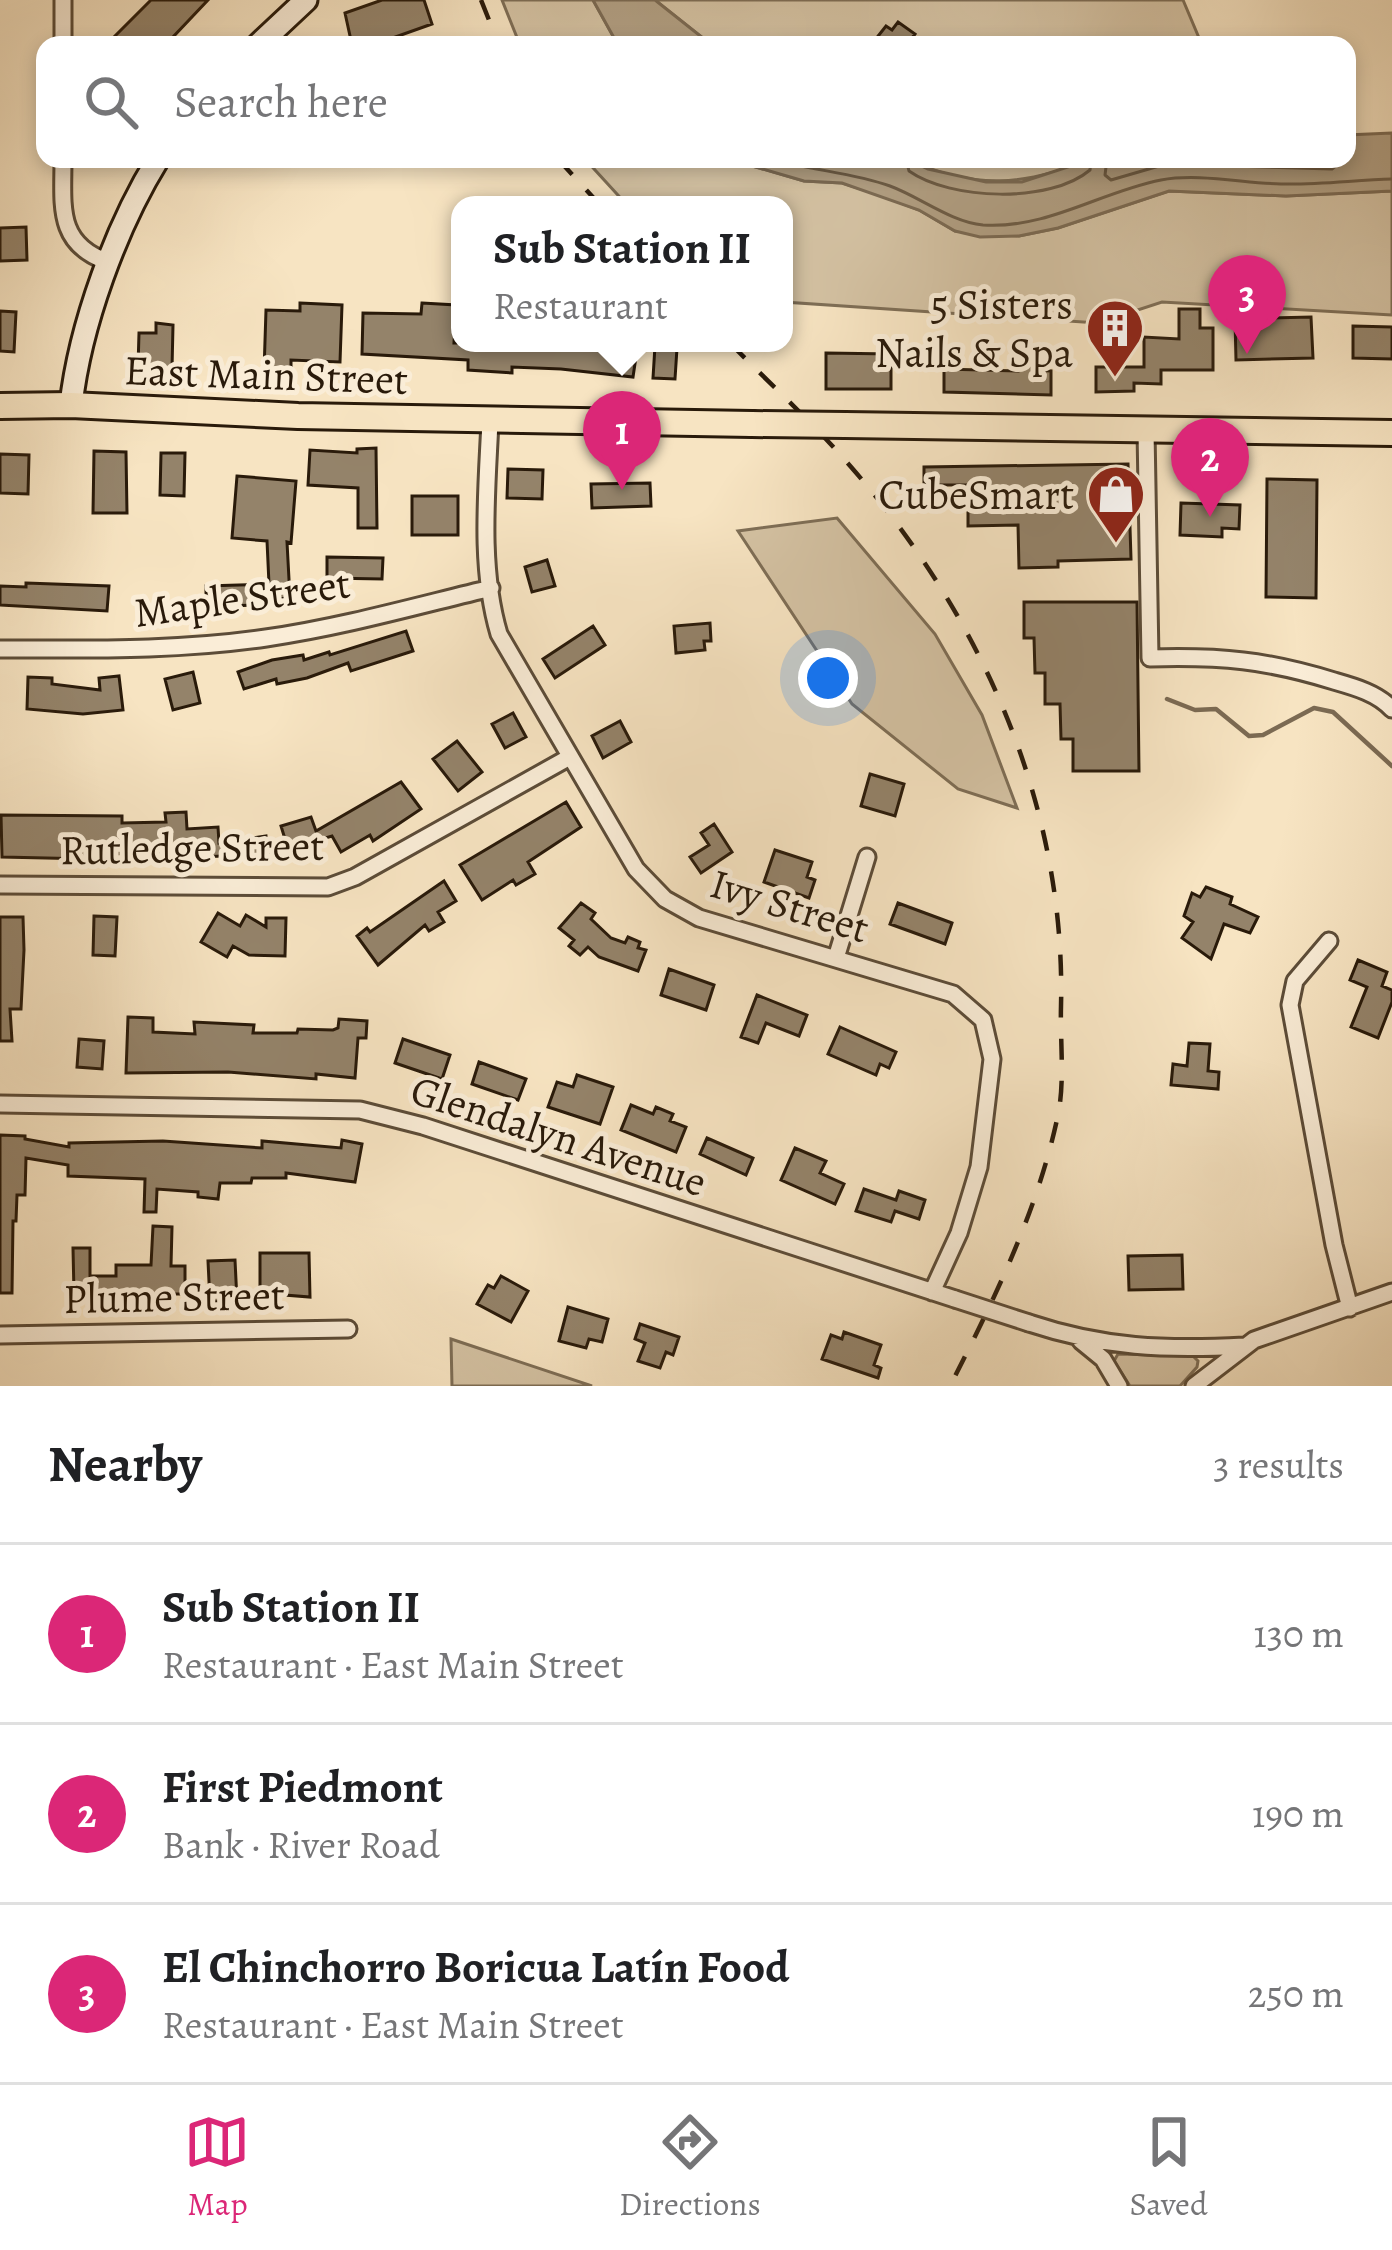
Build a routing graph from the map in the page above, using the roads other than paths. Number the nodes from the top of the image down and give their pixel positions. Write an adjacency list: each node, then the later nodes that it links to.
1 (63, 0): 3 (street)
2 (306, 0): 4 (street)
3 (63, 36)
4 (268, 36)
5 (63, 168): 7 (street)
6 (153, 168): 7 (street)
7 (108, 262): 8 (street)
8 (71, 404): 9 (main road, East Main Street); 10 (main road, East Main Street)
9 (0, 406)
10 (490, 421): 11 (main road, East Main Street, bridge); 13 (street, Ivy Street)
11 (1146, 431): 12 (main road, East Main Street); 15 (street)
12 (1392, 433)
13 (490, 588): 14 (street, Maple Street); 16 (street, Ivy Street)
14 (0, 649)
15 (1392, 710)
16 (568, 758): 18 (street, Rutledge Street); 20 (street, Ivy Street)
17 (867, 857): 20 (street)
18 (0, 884)
19 (1329, 940): 24 (street)
20 (836, 958): 22 (street, Ivy Street)
21 (0, 1104): 22 (street, Glendalyn Avenue)
22 (932, 1292): 27 (street, Glendalyn Avenue, bridge)
23 (1392, 1292): 24 (street)
24 (1350, 1308): 28 (street)
25 (349, 1329): 26 (street, Plume Street)
26 (0, 1335)
27 (1079, 1340): 28 (street, Glendalyn Avenue); 29 (street)
28 (1247, 1346): 30 (street)
29 (1119, 1386)
30 (1194, 1386)

